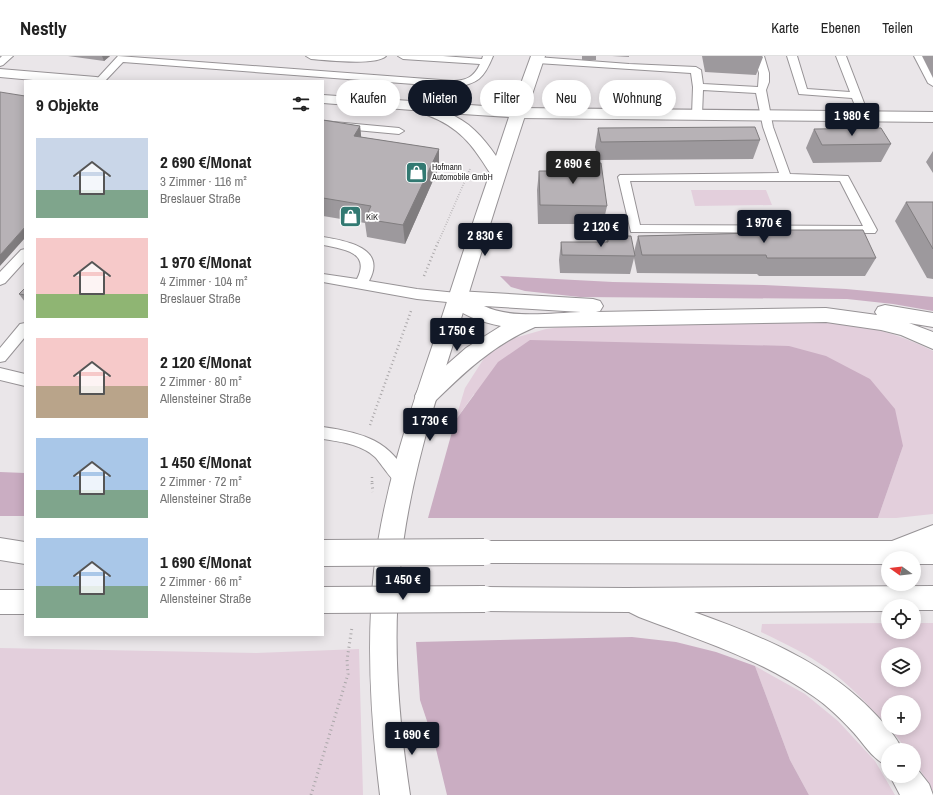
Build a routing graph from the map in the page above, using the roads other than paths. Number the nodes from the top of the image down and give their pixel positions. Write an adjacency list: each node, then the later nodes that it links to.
1 (8, 56): 14 (lane)
2 (248, 56): 15 (lane)
3 (311, 56): 11 (lane)
4 (381, 56): 11 (lane)
5 (403, 56): 13 (lane)
6 (759, 56): 25 (lane)
7 (792, 56): 26 (lane)
8 (841, 56): 26 (lane)
9 (919, 56): 23 (lane)
10 (122, 57): 15 (lane); 20 (lane)
11 (345, 58): 18 (lane)
12 (537, 58): 22 (main road); 24 (lane)
13 (487, 59): 18 (lane)
14 (0, 63)
15 (241, 68): 16 (lane)
16 (291, 71): 18 (lane); 21 (lane)
17 (0, 74): 19 (main road)
18 (337, 75)
19 (82, 80)
20 (101, 80)
21 (286, 80)
22 (529, 80)
23 (933, 83)
24 (698, 87): 25 (lane); 31 (lane)
25 (761, 90): 30 (lane)
26 (856, 95): 34 (lane)
27 (324, 99): 28 (main road)
28 (408, 106)
29 (534, 113): 31 (main road)
30 (766, 114): 31 (main road); 34 (main road); 39 (lane)
31 (697, 115)
32 (443, 116): 38 (main road)
33 (516, 116): 38 (main road)
34 (864, 116): 35 (main road)
35 (933, 117)
36 (324, 124): 37 (lane)
37 (399, 131)
38 (498, 173): 45 (main road)
39 (786, 177): 39 (lane)
40 (324, 242): 44 (lane)
41 (24, 254): 43 (lane)
42 (324, 278): 44 (lane)
43 (0, 280)
44 (361, 284): 45 (lane)
45 (457, 298): 46 (main road); 47 (main road); 53 (main road)
46 (533, 320): 49 (main road); 53 (main road)
47 (933, 320)
48 (24, 329): 50 (lane)
49 (933, 341)
50 (0, 356)
51 (0, 374): 52 (lane)
52 (24, 380)
53 (426, 396): 55 (main road)
54 (324, 433): 55 (lane)
55 (402, 480): 73 (main road)
56 (933, 536): 58 (main road)
57 (0, 549): 62 (main road)
58 (896, 551)
59 (881, 552): 63 (main road, bridge)
60 (921, 552): 61 (main road)
61 (933, 552)
62 (24, 553)
63 (324, 554)
64 (0, 559): 65 (main road)
65 (24, 559)
66 (933, 598): 68 (main road)
67 (324, 600): 68 (main road, bridge)
68 (626, 600): 71 (main road)
69 (0, 602): 70 (main road)
70 (24, 602)
71 (882, 743)
72 (910, 783): 74 (main road)
73 (395, 795)
74 (918, 795)

